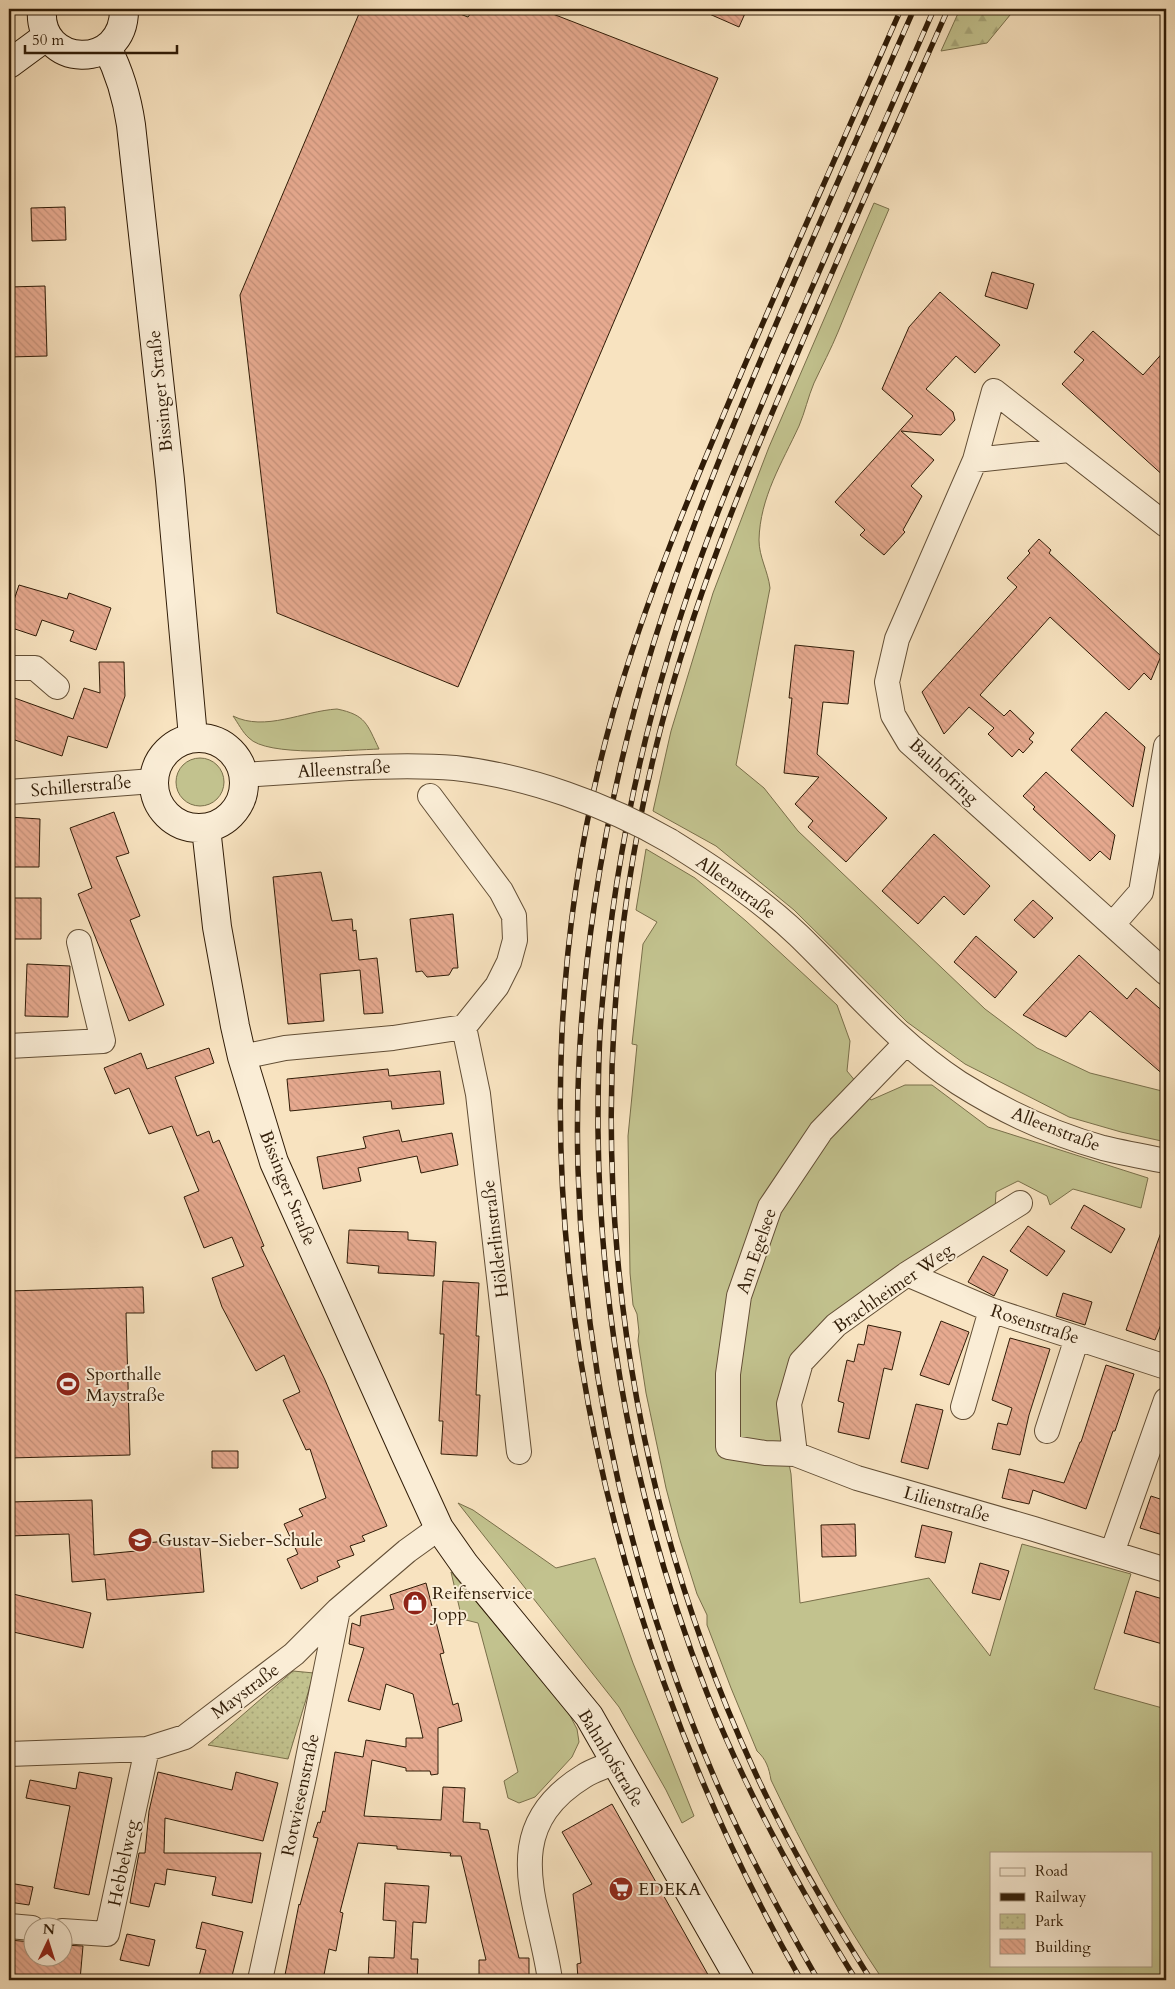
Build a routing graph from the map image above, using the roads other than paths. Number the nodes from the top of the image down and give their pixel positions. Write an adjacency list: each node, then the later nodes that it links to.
1 (42, 9): 3 (main road)
2 (124, 9): 4 (main road)
3 (47, 36): 4 (main road); 5 (main road)
4 (107, 48): 11 (main road, Bissinger Straße)
5 (9, 64)
6 (1069, 450): 7 (street); 7 (street, Bauhofring); 8 (street, Bauhofring)
7 (975, 460): 18 (street, Bauhofring)
8 (1166, 525)
9 (9, 668): 10 (street)
10 (57, 687)
11 (194, 737): 13 (main road); 14 (main road)
12 (1166, 746): 18 (street)
13 (244, 774): 17 (main road); 22 (street, Alleenstraße, bridge)
14 (153, 781): 15 (street, Schillerstraße); 17 (main road)
15 (9, 792)
16 (430, 796): 21 (street)
17 (206, 828): 24 (main road, Bissinger Straße)
18 (1113, 924): 20 (street, Bauhofring)
19 (79, 942): 23 (street)
20 (1166, 973)
21 (464, 1028): 24 (street); 35 (street, Hölderlinstraße)
22 (906, 1043): 25 (street, Alleenstraße); 34 (street, Am Egelsee)
23 (9, 1046)
24 (242, 1057): 37 (main road, Bissinger Straße)
25 (1166, 1161)
26 (1020, 1203): 27 (street, Brachheimer Weg)
27 (907, 1274): 28 (street, Rosenstraße); 36 (street, Brachheimer Weg)
28 (991, 1310): 29 (street, Rosenstraße); 32 (street)
29 (1077, 1338): 30 (street, Rosenstraße); 33 (street)
30 (1166, 1367)
31 (1166, 1400): 38 (street)
32 (964, 1407)
33 (1047, 1431)
34 (728, 1447): 36 (street, Lilienstraße)
35 (520, 1452)
36 (795, 1454): 38 (street, Lilienstraße)
37 (439, 1528): 40 (street, Maystraße); 43 (main road, Bahnhofstraße)
38 (1112, 1553): 39 (street, Lilienstraße)
39 (1166, 1570)
40 (338, 1610): 41 (street, Maystraße); 47 (street, Rotwiesenstraße)
41 (148, 1749): 42 (street, Maystraße); 46 (street, Hebbelweg)
42 (9, 1754)
43 (615, 1762): 48 (street); 49 (main road, Bahnhofstraße)
44 (9, 1926): 45 (street)
45 (22, 1927)
46 (72, 1932)
47 (260, 1980)
48 (550, 1980)
49 (740, 1980)

